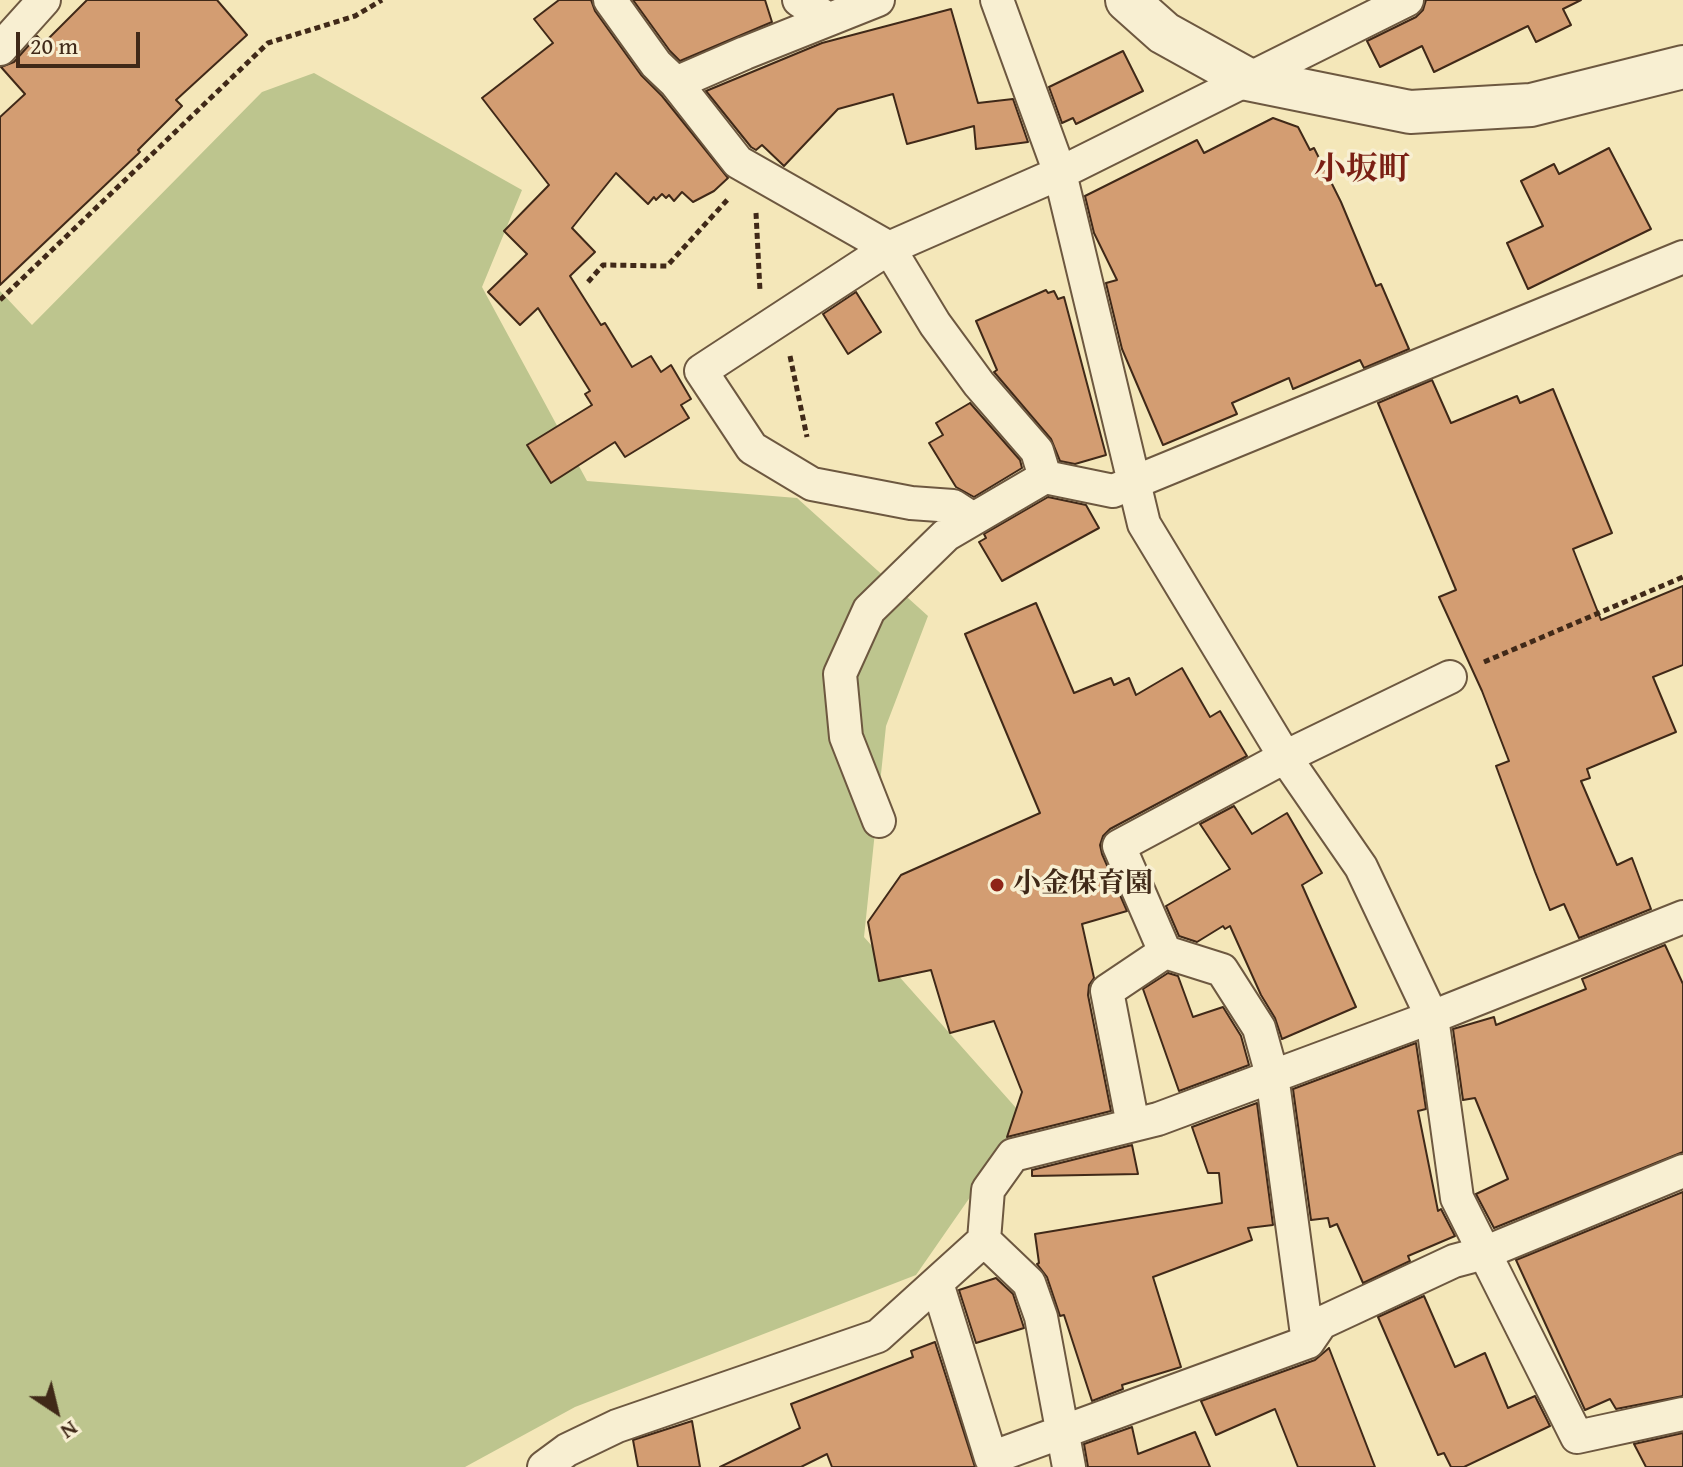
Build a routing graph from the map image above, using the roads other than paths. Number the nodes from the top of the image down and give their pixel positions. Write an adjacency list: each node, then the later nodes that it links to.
1 (44, 0): 9 (street)
2 (610, 0): 12 (street)
3 (799, 0): 8 (street)
4 (878, 0): 8 (street)
5 (997, 0): 13 (street)
6 (1127, 0): 11 (street)
7 (1407, 0): 11 (street)
8 (828, 19): 12 (street)
9 (0, 49)
10 (1683, 67): 11 (street)
11 (1247, 79): 13 (street)
12 (676, 83): 14 (street)
13 (1060, 173): 14 (street); 17 (street)
14 (889, 248): 16 (street); 18 (street)
15 (1683, 257): 17 (street)
16 (1045, 477): 17 (street); 18 (street)
17 (1132, 482): 20 (street)
18 (973, 519): 21 (street)
19 (1450, 677): 20 (street)
20 (1285, 757): 23 (street); 24 (street)
21 (879, 821)
22 (1683, 917): 24 (street)
23 (1165, 952): 25 (street); 26 (street)
24 (1432, 1017): 25 (street); 29 (street)
25 (1272, 1075): 26 (street); 31 (street)
26 (1133, 1125): 28 (street)
27 (1683, 1171): 29 (street)
28 (984, 1240): 30 (street); 33 (street)
29 (1484, 1253): 31 (street); 32 (street)
30 (937, 1283): 33 (street); 34 (street)
31 (1308, 1342): 33 (street)
32 (1683, 1414)
33 (1062, 1431): 35 (street)
34 (544, 1467)
35 (1069, 1467)

